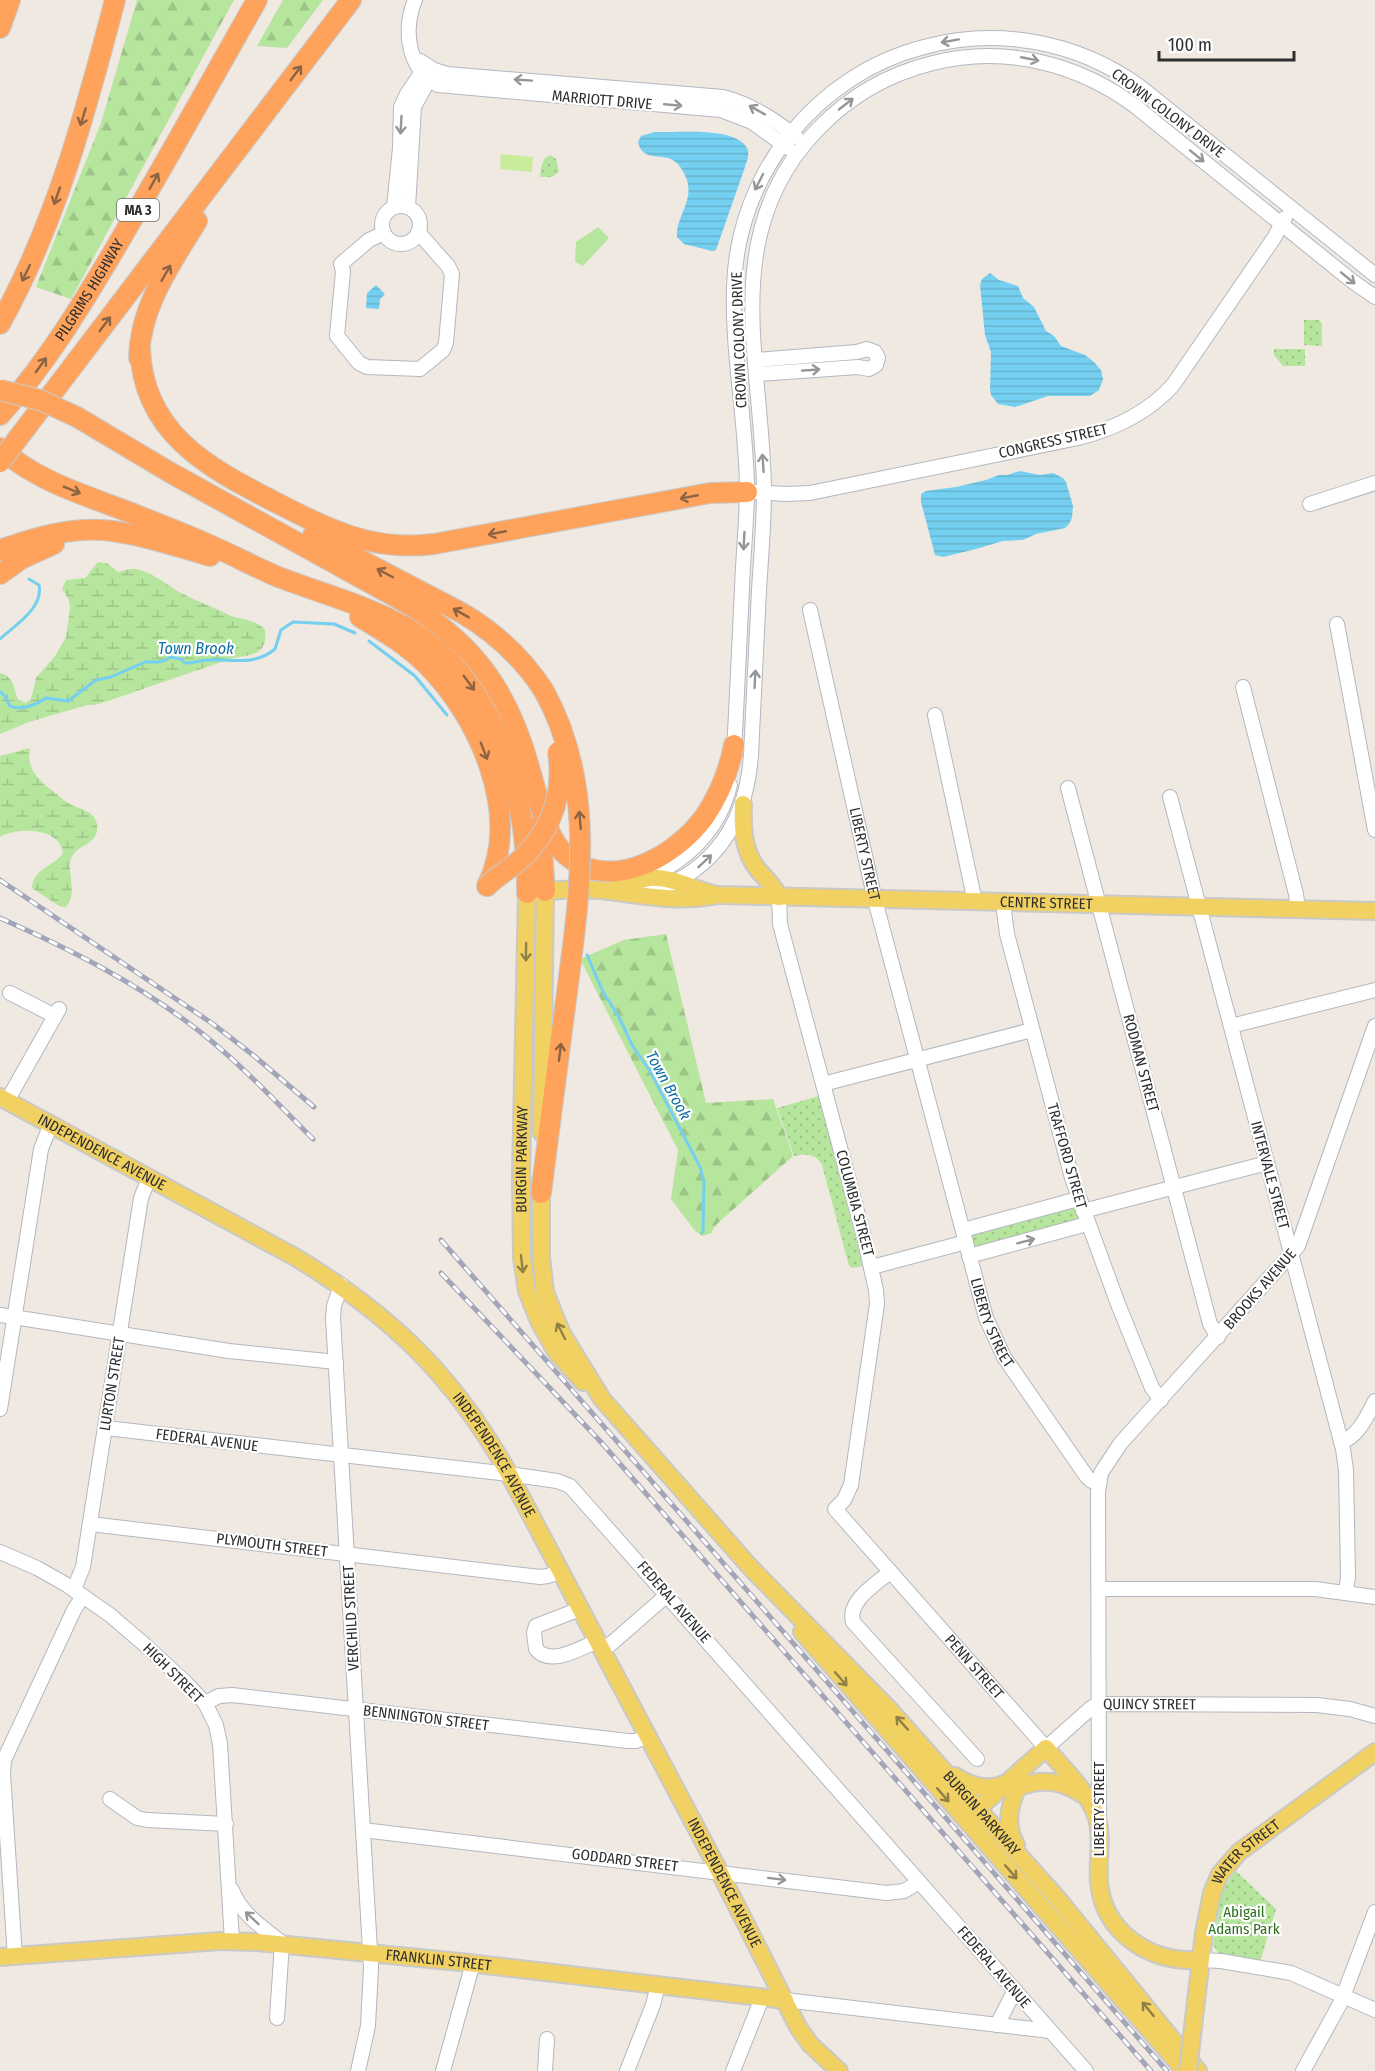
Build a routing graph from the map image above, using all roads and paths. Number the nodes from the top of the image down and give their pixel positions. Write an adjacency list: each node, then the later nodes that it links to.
1 (10, 0): 7 (highway)
2 (104, 0): 9 (highway)
3 (115, 0): 9 (highway)
4 (256, 0): 26 (highway, PILGRIMS HIGHWAY / MA 3, one-way to 4)
5 (352, 0): 10 (highway, one-way to 5)
6 (416, 0): 8 (street)
7 (0, 28)
8 (428, 72): 11 (street, MARRIOTT DRIVE); 13 (street, one-way to 13); 14 (street)
9 (94, 79): 21 (highway, one-way to 21)
10 (271, 105): 22 (highway, one-way to 10); 29 (highway, one-way to 10, bridge)
11 (786, 138): 12 (street, MARRIOTT DRIVE); 15 (street, CROWN COLONY DRIVE, one-way to 11); 31 (street, CROWN COLONY DRIVE, one-way to 31)
12 (800, 149): 16 (street, CROWN COLONY DRIVE, one-way to 16); 23 (street, CROWN COLONY DRIVE)
13 (394, 207): 14 (street); 18 (street)
14 (408, 207): 17 (street)
15 (1290, 208): 16 (street, CONGRESS STREET); 19 (street, CROWN COLONY DRIVE)
16 (1282, 224): 20 (street, CROWN COLONY DRIVE, one-way to 20); 31 (street, CONGRESS STREET)
17 (418, 232): 18 (street); 18 (street)
18 (384, 233)
19 (1375, 275)
20 (1375, 297)
21 (0, 324)
22 (140, 347): 31 (highway, one-way to 22); 33 (highway)
23 (755, 360): 24 (street, CROWN COLONY DRIVE); 24 (street, one-way to 23)
24 (757, 374): 31 (street, CROWN COLONY DRIVE, one-way to 24)
25 (0, 390): 27 (highway, bridge)
26 (2, 413)
27 (77, 417): 33 (highway); 45 (highway)
28 (0, 448): 36 (highway, one-way to 36)
29 (0, 462)
30 (1375, 483): 32 (street)
31 (755, 492): 44 (street, CROWN COLONY DRIVE, one-way to 44); 48 (street, CROWN COLONY DRIVE, one-way to 31)
32 (1310, 504)
33 (257, 506): 42 (highway, one-way to 33)
34 (146, 538): 35 (highway); 36 (highway); 37 (highway)
35 (0, 550)
36 (262, 570): 39 (highway)
37 (0, 574)
38 (810, 610): 56 (street, LIBERTY STREET)
39 (375, 619): 42 (highway, one-way to 42, bridge); 52 (highway, one-way to 52)
40 (1337, 624): 49 (street)
41 (1243, 687): 61 (street)
42 (544, 691): 75 (highway, one-way to 42, bridge)
43 (935, 715): 57 (street)
44 (734, 745): 45 (highway); 50 (street, CROWN COLONY DRIVE)
45 (534, 784): 52 (highway)
46 (1068, 788): 59 (street, RODMAN STREET)
47 (1170, 797): 60 (street, INTERVALE STREET)
48 (743, 804): 50 (street, CROWN COLONY DRIVE, one-way to 48); 54 (main road)
49 (1375, 830)
50 (670, 878): 51 (main road, CENTRE STREET); 53 (main road, CENTRE STREET); 55 (main road)
51 (635, 889): 52 (main road, CENTRE STREET); 55 (main road, CENTRE STREET)
52 (536, 892): 75 (main road, BURGIN PARKWAY); 87 (main road, BURGIN PARKWAY, one-way to 87)
53 (718, 896): 54 (main road, CENTRE STREET); 55 (main road, CENTRE STREET)
54 (779, 897): 56 (main road, CENTRE STREET); 69 (street, COLUMBIA STREET)
55 (679, 898)
56 (875, 900): 57 (main road, CENTRE STREET); 68 (street, LIBERTY STREET)
57 (975, 902): 58 (main road, CENTRE STREET)
58 (1003, 903): 59 (main road, CENTRE STREET); 67 (street, TRAFFORD STREET)
59 (1099, 905): 60 (main road, CENTRE STREET); 74 (street, RODMAN STREET)
60 (1199, 908): 61 (main road, CENTRE STREET); 65 (street, INTERVALE STREET)
61 (1298, 909): 62 (main road, CENTRE STREET)
62 (1375, 911)
63 (1375, 990): 65 (street)
64 (10, 993): 70 (street)
65 (1231, 1026): 72 (street, INTERVALE STREET)
66 (1375, 1026): 79 (street, BROOKS AVENUE)
67 (1032, 1030): 68 (street); 76 (street, TRAFFORD STREET)
68 (918, 1059): 69 (street); 77 (street, LIBERTY STREET)
69 (823, 1084): 80 (street, COLUMBIA STREET)
70 (4, 1099): 71 (main road, INDEPENDENCE AVENUE)
71 (51, 1124): 73 (main road, INDEPENDENCE AVENUE); 83 (street)
72 (1267, 1163): 74 (street); 79 (street, INTERVALE STREET)
73 (149, 1178): 81 (main road, INDEPENDENCE AVENUE); 84 (street, LURTON STREET)
74 (1174, 1188): 76 (street); 85 (street, RODMAN STREET)
75 (541, 1193): 87 (main road, BURGIN PARKWAY, one-way to 75)
76 (1083, 1211): 77 (street); 78 (street, one-way to 76); 88 (street, TRAFFORD STREET)
77 (964, 1236): 78 (street, LIBERTY STREET); 80 (street)
78 (969, 1256): 97 (street, LIBERTY STREET)
79 (1291, 1256): 85 (street, BROOKS AVENUE); 94 (street, INTERVALE STREET)
80 (872, 1267): 98 (street, COLUMBIA STREET)
81 (341, 1285): 86 (street, VERCHILD STREET); 96 (main road, INDEPENDENCE AVENUE)
82 (0, 1315): 83 (street)
83 (15, 1317): 84 (street); 90 (street)
84 (120, 1333): 86 (street); 92 (street, LURTON STREET)
85 (1218, 1337): 88 (street, BROOKS AVENUE)
86 (336, 1362): 95 (street, VERCHILD STREET)
87 (602, 1398): 102 (main road, BURGIN PARKWAY)
88 (1161, 1400): 97 (street, BROOKS AVENUE)
89 (1375, 1401): 91 (street)
90 (0, 1409)
91 (1361, 1424): 93 (street); 94 (street)
92 (106, 1428): 95 (street, FEDERAL AVENUE); 99 (street, LURTON STREET)
93 (1375, 1429)
94 (1341, 1442): 106 (street, INTERVALE STREET)
95 (342, 1456): 96 (street, FEDERAL AVENUE); 101 (street, VERCHILD STREET)
96 (509, 1474): 103 (main road, INDEPENDENCE AVENUE); 108 (street, FEDERAL AVENUE)
97 (1099, 1483): 105 (street, LIBERTY STREET)
98 (835, 1509): 104 (street, PENN STREET)
99 (90, 1524): 101 (street, PLYMOUTH STREET); 107 (street, LURTON STREET)
100 (0, 1552): 107 (street, HIGH STREET)
101 (348, 1554): 103 (street, PLYMOUTH STREET); 114 (street, VERCHILD STREET)
102 (751, 1568): 121 (main road, BURGIN PARKWAY, one-way to 102); 127 (main road, BURGIN PARKWAY, one-way to 127)
103 (561, 1571): 110 (main road, INDEPENDENCE AVENUE)
104 (890, 1572): 118 (street, PENN STREET); 120 (street)
105 (1099, 1589): 106 (street); 113 (street, LIBERTY STREET)
106 (1346, 1592): 109 (street)
107 (79, 1593): 112 (street, HIGH STREET); 117 (street, LURTON STREET)
108 (667, 1595): 111 (street); 132 (street, FEDERAL AVENUE)
109 (1375, 1597)
110 (580, 1609): 111 (main road, INDEPENDENCE AVENUE); 111 (street)
111 (600, 1645): 116 (main road, INDEPENDENCE AVENUE)
112 (205, 1703): 114 (street, BENNINGTON STREET); 126 (street, HIGH STREET)
113 (1099, 1704): 115 (street, QUINCY STREET); 118 (street, QUINCY STREET); 129 (street, LIBERTY STREET)
114 (356, 1710): 116 (street, BENNINGTON STREET); 128 (street, VERCHILD STREET)
115 (1375, 1716)
116 (648, 1736): 131 (main road, INDEPENDENCE AVENUE)
117 (4, 1747): 138 (street, LURTON STREET)
118 (1049, 1752): 122 (main road, QUINCY STREET); 123 (main road, PENN STREET)
119 (1375, 1752): 139 (main road, WATER STREET)
120 (977, 1759)
121 (941, 1766): 122 (main road); 125 (main road, BURGIN PARKWAY)
122 (1014, 1784): 123 (main road); 125 (main road, QUINCY STREET); 130 (main road)
123 (1087, 1798): 129 (main road, PENN STREET)
124 (110, 1799): 126 (street)
125 (982, 1812): 127 (main road, QUINCY STREET); 130 (main road, BURGIN PARKWAY)
126 (226, 1824): 133 (street, HIGH STREET)
127 (969, 1824): 158 (main road, BURGIN PARKWAY, one-way to 158)
128 (363, 1830): 131 (street, GODDARD STREET); 137 (street, VERCHILD STREET)
129 (1099, 1831): 139 (main road, LIBERTY STREET)
130 (1029, 1866): 159 (main road, BURGIN PARKWAY, one-way to 130)
131 (719, 1871): 132 (street, GODDARD STREET, one-way to 132); 145 (main road, INDEPENDENCE AVENUE)
132 (919, 1882): 142 (street, FEDERAL AVENUE)
133 (230, 1885): 135 (street, HIGH STREET); 136 (street, one-way to 133)
134 (1375, 1912): 143 (street)
135 (232, 1941): 136 (main road, FRANKLIN STREET); 138 (main road, FRANKLIN STREET)
136 (282, 1943): 137 (main road, FRANKLIN STREET); 147 (street)
137 (370, 1952): 140 (main road, FRANKLIN STREET); 151 (street, VERCHILD STREET)
138 (7, 1957)
139 (1200, 1960): 143 (street); 158 (main road, WATER STREET, bridge)
140 (473, 1963): 141 (main road, FRANKLIN STREET); 152 (street)
141 (658, 1985): 144 (main road, FRANKLIN STREET); 154 (street)
142 (1015, 1990): 148 (street); 149 (street, FEDERAL AVENUE)
143 (1344, 1996): 146 (street); 160 (street)
144 (762, 1998): 145 (main road, FRANKLIN STREET); 155 (street)
145 (785, 2000): 148 (street); 156 (main road)
146 (1375, 2010)
147 (277, 2018)
148 (997, 2025): 149 (street)
149 (1050, 2031): 157 (street, FEDERAL AVENUE)
150 (547, 2039): 153 (street)
151 (358, 2071)
152 (443, 2071)
153 (545, 2071)
154 (627, 2071)
155 (732, 2071)
156 (839, 2071)
157 (1086, 2071)
158 (1186, 2071)
159 (1198, 2071)
160 (1304, 2071)

